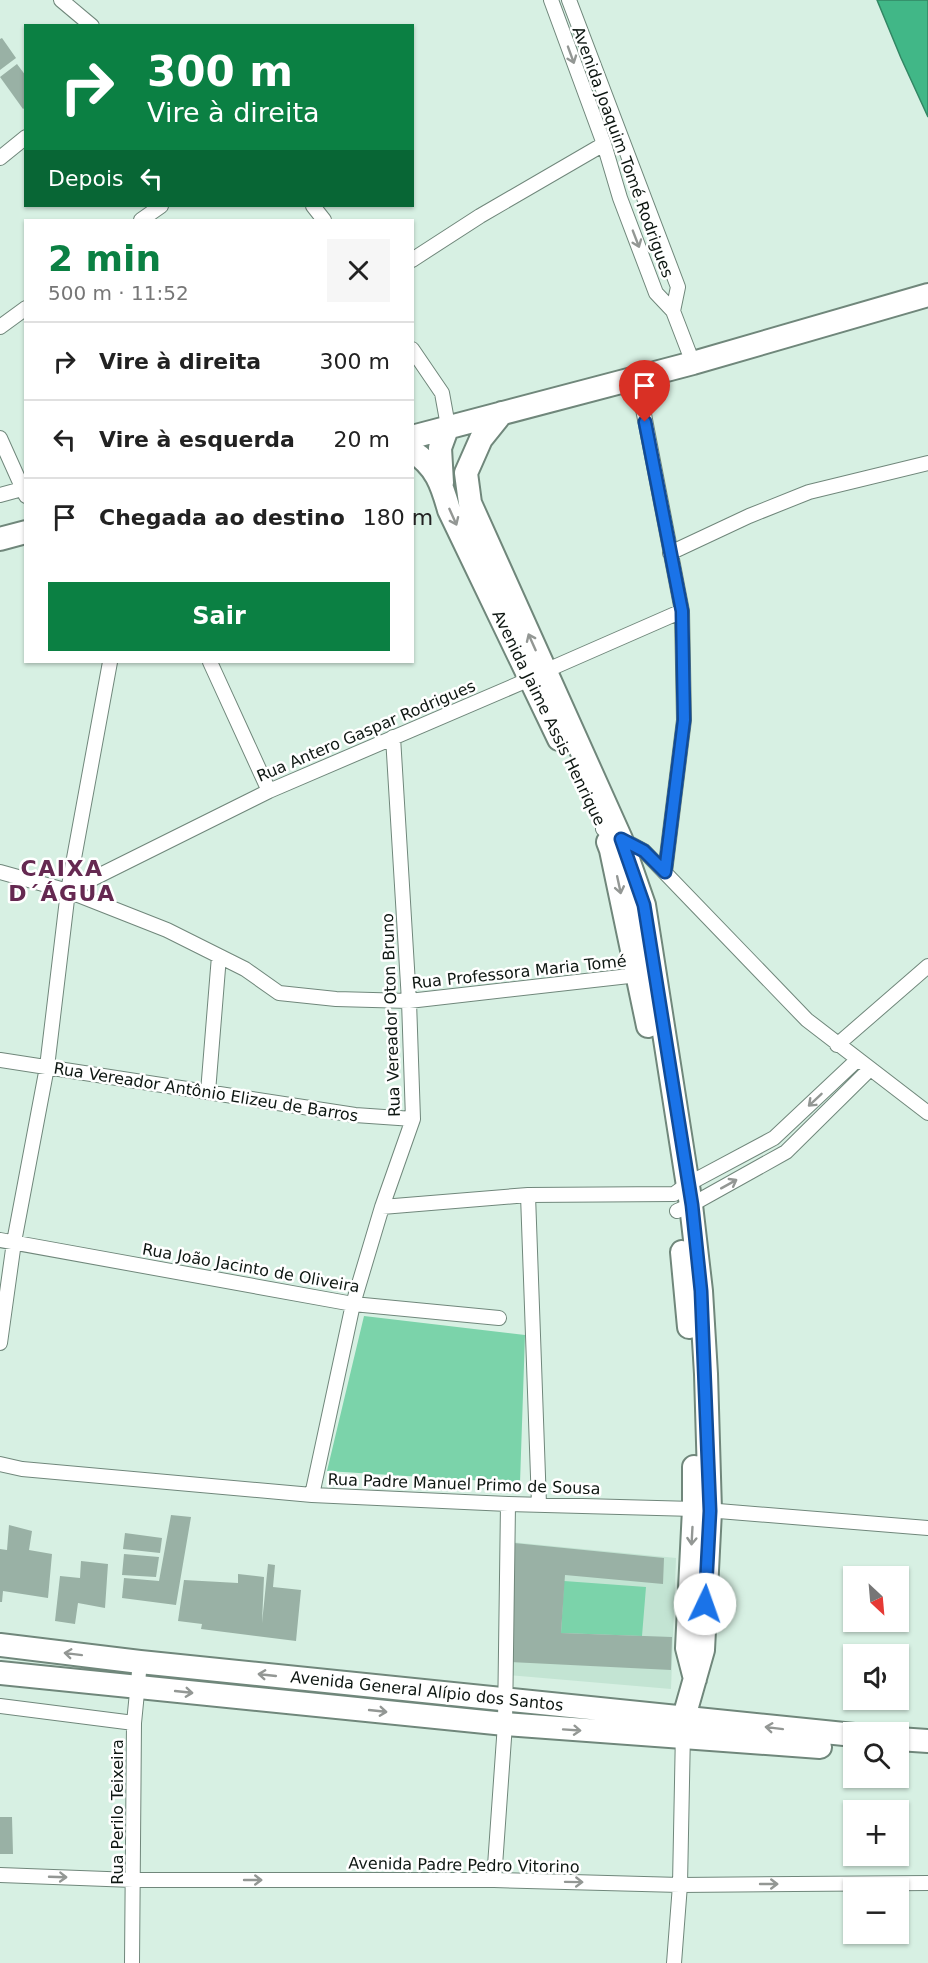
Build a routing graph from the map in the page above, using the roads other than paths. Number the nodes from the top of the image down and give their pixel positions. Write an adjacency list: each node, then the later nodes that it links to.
1 (61, 0): 4 (street)
2 (551, 0): 6 (street, Avenida Joaquim Tomé Rodrigues, one-way to 6)
3 (569, 0): 15 (street, Avenida Joaquim Tomé Rodrigues)
4 (90, 24)
5 (24, 139): 7 (street)
6 (604, 144): 12 (street); 15 (street, Avenida Joaquim Tomé Rodrigues, one-way to 15)
7 (0, 158)
8 (160, 207): 10 (street)
9 (314, 207): 11 (street)
10 (142, 219)
11 (323, 219)
12 (414, 259)
13 (928, 295): 18 (main road)
14 (24, 309): 16 (street)
15 (673, 311): 18 (street, Avenida Joaquim Tomé Rodrigues)
16 (0, 327)
17 (414, 352): 21 (street)
18 (693, 363): 19 (main road)
19 (637, 378): 20 (main road); 32 (street)
20 (502, 413): 21 (main road); 26 (main road)
21 (448, 426): 22 (main road); 26 (main road); 27 (main road)
22 (414, 436)
23 (0, 438): 28 (street)
24 (414, 452): 27 (main road, Avenida Jaime Assis Henrique)
25 (928, 463): 32 (street)
26 (466, 473): 36 (main road, one-way to 26)
27 (442, 483): 36 (main road, Avenida Jaime Assis Henrique, one-way to 36)
28 (24, 493): 29 (street)
29 (0, 495)
30 (24, 533): 31 (main road)
31 (0, 539)
32 (670, 554): 33 (street)
33 (682, 611): 36 (street, Rua Antero Gaspar Rodrigues); 41 (street)
34 (110, 663): 42 (street)
35 (210, 663): 38 (street)
36 (538, 675): 37 (street, Rua Antero Gaspar Rodrigues); 39 (main road, Avenida Jaime Assis Henrique)
37 (393, 737): 38 (street, Rua Antero Gaspar Rodrigues); 46 (street, Rua Vereador Oton Bruno)
38 (269, 791): 42 (street, Rua Antero Gaspar Rodrigues)
39 (612, 834): 41 (street); 45 (main road, Avenida Jaime Assis Henrique, one-way to 45); 56 (main road)
40 (0, 872): 42 (street, Rua Professora Maria Tomé)
41 (665, 872): 47 (street)
42 (68, 891): 43 (street, Rua Professora Maria Tomé); 50 (street)
43 (219, 956): 46 (street, Rua Professora Maria Tomé); 52 (street)
44 (928, 966): 47 (street)
45 (638, 975): 46 (street, Rua Professora Maria Tomé); 56 (main road, Avenida Jaime Assis Henrique)
46 (409, 1001): 54 (street, Rua Vereador Oton Bruno)
47 (837, 1045): 49 (street)
48 (0, 1060): 50 (street, Rua Vereador Antônio Elizeu de Barros)
49 (858, 1060): 51 (street); 56 (street, one-way to 56)
50 (47, 1067): 52 (street, Rua Vereador Antônio Elizeu de Barros); 59 (street)
51 (870, 1069): 53 (street); 56 (street, one-way to 51)
52 (208, 1092): 54 (street, Rua Vereador Antônio Elizeu de Barros)
53 (928, 1113)
54 (413, 1119): 57 (street, Rua Vereador Oton Bruno)
55 (528, 1196): 56 (street); 57 (street); 66 (street)
56 (683, 1198): 67 (main road, Avenida Jaime Assis Henrique)
57 (382, 1207): 60 (street, Rua Vereador Oton Bruno)
58 (0, 1240): 59 (street, Rua João Jacinto de Oliveira)
59 (14, 1242): 60 (street, Rua João Jacinto de Oliveira); 62 (street)
60 (353, 1304): 61 (street, Rua João Jacinto de Oliveira); 64 (street, Rua Vereador Oton Bruno)
61 (498, 1318)
62 (0, 1343)
63 (0, 1464): 64 (street, Rua Padre Manuel Primo de Sousa)
64 (312, 1494): 65 (street, Rua Padre Manuel Primo de Sousa)
65 (508, 1504): 66 (street, Rua Padre Manuel Primo de Sousa); 73 (street)
66 (539, 1504): 67 (street, Rua Padre Manuel Primo de Sousa)
67 (702, 1510): 68 (street, Rua Padre Manuel Primo de Sousa); 77 (main road, Avenida Jaime Assis Henrique)
68 (928, 1528)
69 (0, 1645): 70 (main road, Avenida General Alípio dos Santos, one-way to 69)
70 (140, 1662): 72 (street, Rua Perilo Teixeira); 73 (main road, Avenida General Alípio dos Santos, one-way to 70)
71 (0, 1673): 72 (main road, Avenida General Alípio dos Santos)
72 (138, 1687): 75 (street, Rua Perilo Teixeira); 76 (main road, Avenida General Alípio dos Santos, one-way to 76)
73 (506, 1700): 76 (street); 77 (main road, Avenida General Alípio dos Santos)
74 (0, 1706): 75 (street)
75 (134, 1723): 85 (street, Rua Perilo Teixeira)
76 (505, 1724): 77 (main road, Avenida General Alípio dos Santos, one-way to 77); 86 (street)
77 (683, 1728): 78 (main road, Avenida General Alípio dos Santos, one-way to 77); 81 (main road, Avenida General Alípio dos Santos); 88 (street)
78 (843, 1735)
79 (909, 1740): 80 (main road)
80 (928, 1741)
81 (843, 1748)
82 (909, 1753): 83 (main road)
83 (928, 1754)
84 (0, 1875): 85 (street, Avenida Padre Pedro Vitorino, one-way to 85)
85 (134, 1880): 86 (street, Avenida Padre Pedro Vitorino, one-way to 86); 89 (street, Rua Perilo Teixeira)
86 (494, 1880): 88 (street, Avenida Padre Pedro Vitorino, one-way to 88)
87 (928, 1883): 88 (street, Avenida Padre Pedro Vitorino, one-way to 87)
88 (680, 1885): 90 (street)
89 (132, 1963)
90 (674, 1963)

